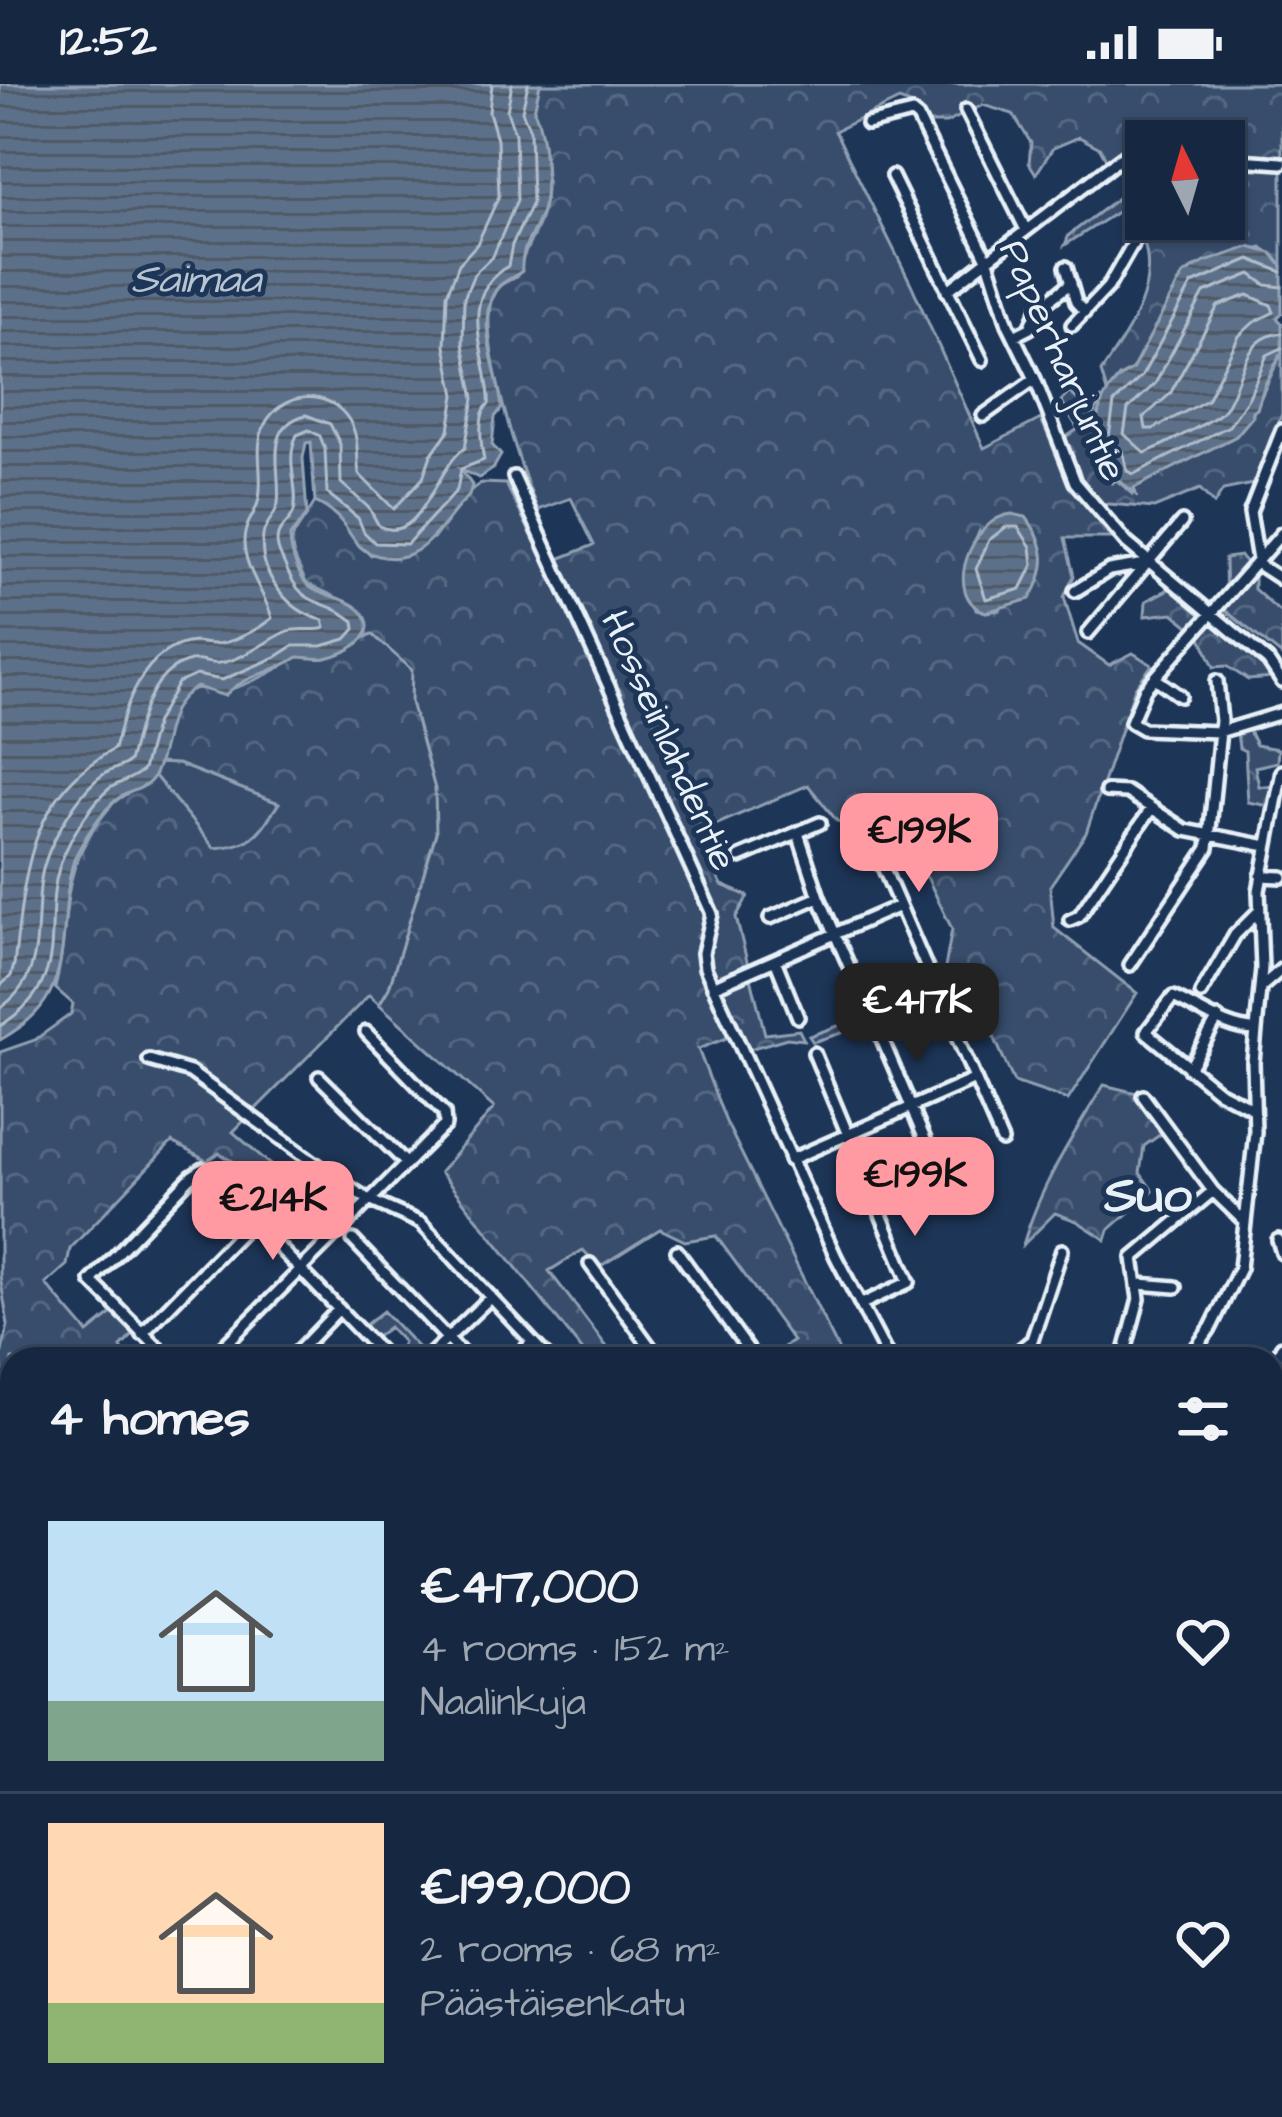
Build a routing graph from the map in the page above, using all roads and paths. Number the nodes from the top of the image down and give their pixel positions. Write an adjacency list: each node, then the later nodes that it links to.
1 (967, 110): 7 (street)
2 (867, 124): 9 (street, Paperharjuntie)
3 (1125, 159): 7 (street)
4 (1245, 161): 5 (street)
5 (1282, 164)
6 (892, 176): 12 (street)
7 (1026, 230): 9 (street)
8 (1135, 240): 13 (street)
9 (988, 261): 12 (street); 15 (street, Paperharjuntie)
10 (1066, 267): 11 (street)
11 (1071, 284): 13 (street); 15 (street)
12 (947, 291): 16 (street)
13 (1085, 312): 14 (street)
14 (1072, 325)
15 (1014, 336): 17 (street, Paperharjuntie)
16 (982, 360)
17 (1035, 379): 18 (street); 24 (street, Paperharjuntie)
18 (983, 416)
19 (1282, 430): 23 (street)
20 (514, 477): 58 (street, Hosseinlahdentie)
21 (1182, 522): 24 (street)
22 (1282, 533): 23 (street)
23 (1257, 561): 25 (street); 27 (street)
24 (1151, 563): 26 (street); 27 (street, Paperharjuntie); 28 (street)
25 (1282, 580)
26 (1075, 591)
27 (1211, 614): 29 (street); 31 (street, Paperharjuntie)
28 (1088, 633)
29 (1155, 678): 32 (street); 34 (street)
30 (1217, 681): 34 (street)
31 (1282, 682)
32 (1180, 696)
33 (1282, 713): 34 (street)
34 (1219, 732): 40 (street)
35 (1282, 771): 43 (street)
36 (1106, 790): 37 (street)
37 (1151, 809): 40 (street); 52 (street)
38 (820, 823): 39 (street)
39 (798, 833): 45 (street); 48 (street)
40 (1209, 835): 42 (street); 44 (street)
41 (870, 837): 49 (street)
42 (1228, 841): 43 (street); 44 (street)
43 (1268, 846): 46 (street)
44 (1208, 848): 55 (street)
45 (740, 856)
46 (1261, 876): 47 (street); 50 (street)
47 (1282, 877)
48 (819, 897): 51 (street); 53 (street)
49 (899, 906): 53 (street); 57 (street)
50 (1258, 912): 59 (street); 60 (street)
51 (770, 918)
52 (1070, 920)
53 (836, 933): 54 (street); 61 (street)
54 (776, 960): 58 (street); 62 (street)
55 (1130, 965)
56 (1282, 969): 59 (street)
57 (928, 971)
58 (713, 987): 80 (street, Hosseinlahdentie)
59 (1261, 987): 65 (street)
60 (1201, 993)
61 (866, 1005)
62 (798, 1017)
63 (1218, 1018): 65 (street); 70 (street); 70 (street)
64 (953, 1028): 73 (street)
65 (1256, 1030): 77 (street)
66 (366, 1032): 81 (street)
67 (882, 1039): 76 (street)
68 (814, 1053): 78 (street)
69 (148, 1060): 84 (street)
70 (1189, 1069): 74 (street)
71 (1218, 1070): 74 (street)
72 (319, 1077): 81 (street)
73 (973, 1080): 76 (street); 79 (street)
74 (1210, 1084): 77 (street)
75 (1143, 1096): 82 (street)
76 (911, 1108): 78 (street); 83 (street)
77 (1252, 1109): 86 (street)
78 (848, 1135): 80 (street); 97 (street)
79 (1002, 1141)
80 (790, 1160): 97 (street, Hosseinlahdentie)
81 (406, 1163): 84 (street)
82 (1213, 1191): 86 (street); 94 (street)
83 (950, 1198)
84 (368, 1200): 93 (street); 96 (street)
85 (254, 1219): 93 (street); 99 (street); 99 (street)
86 (1243, 1220): 115 (street)
87 (353, 1240): 100 (street)
88 (1278, 1240): 91 (street)
89 (1062, 1250): 113 (street)
90 (676, 1251): 111 (street)
91 (1282, 1252)
92 (590, 1264): 110 (street)
93 (300, 1267): 98 (street); 103 (street)
94 (1139, 1284): 95 (street); 114 (street)
95 (1176, 1287)
96 (491, 1297): 100 (street); 101 (street)
97 (862, 1304): 112 (street, Hosseinlahdentie)
98 (339, 1309): 104 (street); 105 (street)
99 (142, 1334): 102 (street)
100 (447, 1339): 106 (street); 107 (street)
101 (533, 1342): 108 (street); 109 (street)
102 (156, 1347)
103 (223, 1347)
104 (303, 1347)
105 (371, 1347)
106 (438, 1347)
107 (455, 1347)
108 (527, 1347)
109 (538, 1347)
110 (650, 1347)
111 (746, 1347)
112 (883, 1347)
113 (1024, 1347)
114 (1126, 1347)
115 (1197, 1347)

